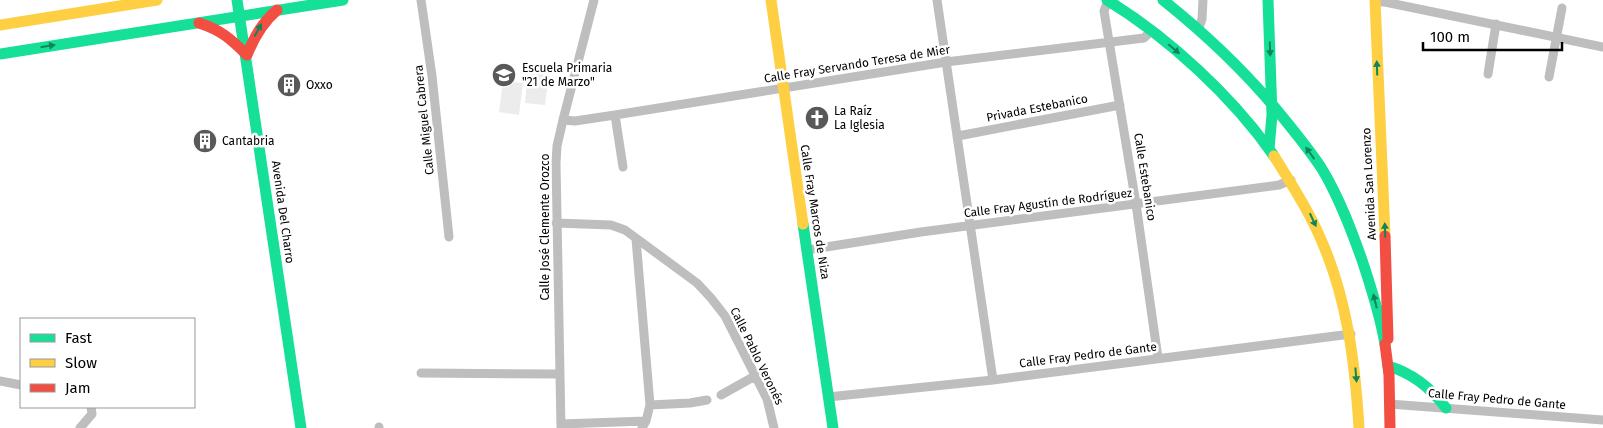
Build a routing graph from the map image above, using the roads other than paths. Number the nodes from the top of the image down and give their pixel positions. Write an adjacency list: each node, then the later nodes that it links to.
1 (157, 0): 18 (main road)
2 (237, 0): 15 (main road, Avenida Del Charro)
3 (343, 0): 14 (main road)
4 (421, 0): 41 (street, Calle Miguel Cabrera)
5 (594, 0): 33 (street, Calle José Clemente Orozco)
6 (771, 0): 29 (main road, Calle Fray Marcos de Niza)
7 (937, 0): 26 (street)
8 (1108, 0): 20 (main road); 22 (street, Calle Estebanico)
9 (1163, 0): 19 (main road)
10 (1202, 0): 19 (street)
11 (1268, 0): 31 (main road, one-way to 31)
12 (1375, 1): 17 (street); 46 (main road, Avenida San Lorenzo, one-way to 12)
13 (1562, 8): 21 (street)
14 (277, 10): 15 (main road); 25 (main road, one-way to 14)
15 (240, 16): 16 (main road); 25 (main road, Avenida Del Charro)
16 (199, 23): 24 (main road, one-way to 16); 25 (main road)
17 (1496, 24): 21 (street); 27 (street)
18 (0, 26)
19 (1199, 28): 31 (main road)
20 (1152, 30): 22 (street, Calle Fray Servando Teresa de Mier); 35 (main road, one-way to 35)
21 (1556, 37): 23 (street); 28 (street)
22 (1110, 41): 26 (street, Calle Fray Servando Teresa de Mier); 30 (street, Calle Estebanico)
23 (1603, 47)
24 (0, 54)
25 (246, 55): 64 (main road, Avenida Del Charro)
26 (946, 62): 29 (street, Calle Fray Servando Teresa de Mier); 34 (street)
27 (1488, 74)
28 (1549, 77)
29 (783, 89): 32 (street, Calle Fray Servando Teresa de Mier); 43 (main road, Calle Fray Marcos de Niza)
30 (1120, 104): 34 (street, Privada Estebanico); 38 (street, Calle Estebanico)
31 (1273, 104): 35 (main road); 46 (main road, one-way to 31)
32 (615, 115): 33 (street, Calle Fray Servando Teresa de Mier); 36 (street)
33 (563, 120): 39 (street, Calle José Clemente Orozco)
34 (958, 136): 40 (street)
35 (1269, 148): 37 (main road)
36 (623, 167)
37 (1291, 180): 38 (street, Calle Fray Agustín de Rodríguez); 44 (main road, one-way to 44)
38 (1136, 204): 40 (street, Calle Fray Agustín de Rodríguez); 45 (street, Calle Estebanico)
39 (556, 223): 42 (street, Calle Pablo Veronés); 48 (street, Calle José Clemente Orozco)
40 (970, 226): 43 (street, Calle Fray Agustín de Rodríguez); 50 (street)
41 (449, 237)
42 (636, 239): 49 (street, Calle Pablo Veronés); 57 (street)
43 (807, 250): 54 (main road, Calle Fray Marcos de Niza)
44 (1351, 334): 45 (street, Calle Fray Pedro de Gante); 67 (main road, one-way to 67)
45 (1158, 358): 50 (street, Calle Fray Pedro de Gante)
46 (1388, 366): 56 (main road); 58 (main road)
47 (421, 374): 48 (street)
48 (559, 374): 62 (street, Calle José Clemente Orozco)
49 (755, 376): 53 (street); 65 (street, Calle Pablo Veronés)
50 (993, 380): 54 (street, Calle Fray Pedro de Gante)
51 (0, 381): 52 (street)
52 (20, 385)
53 (721, 395)
54 (828, 397): 66 (main road, Calle Fray Marcos de Niza)
55 (707, 400): 57 (street)
56 (1389, 404): 58 (street, Calle Fray Pedro de Gante); 68 (main road)
57 (650, 405): 61 (street)
58 (1446, 408): 60 (street, Calle Fray Pedro de Gante)
59 (92, 410): 63 (street)
60 (1603, 420)
61 (644, 425): 62 (street)
62 (561, 426)
63 (80, 428)
64 (301, 428)
65 (774, 428)
66 (832, 428)
67 (1359, 428)
68 (1390, 428)

